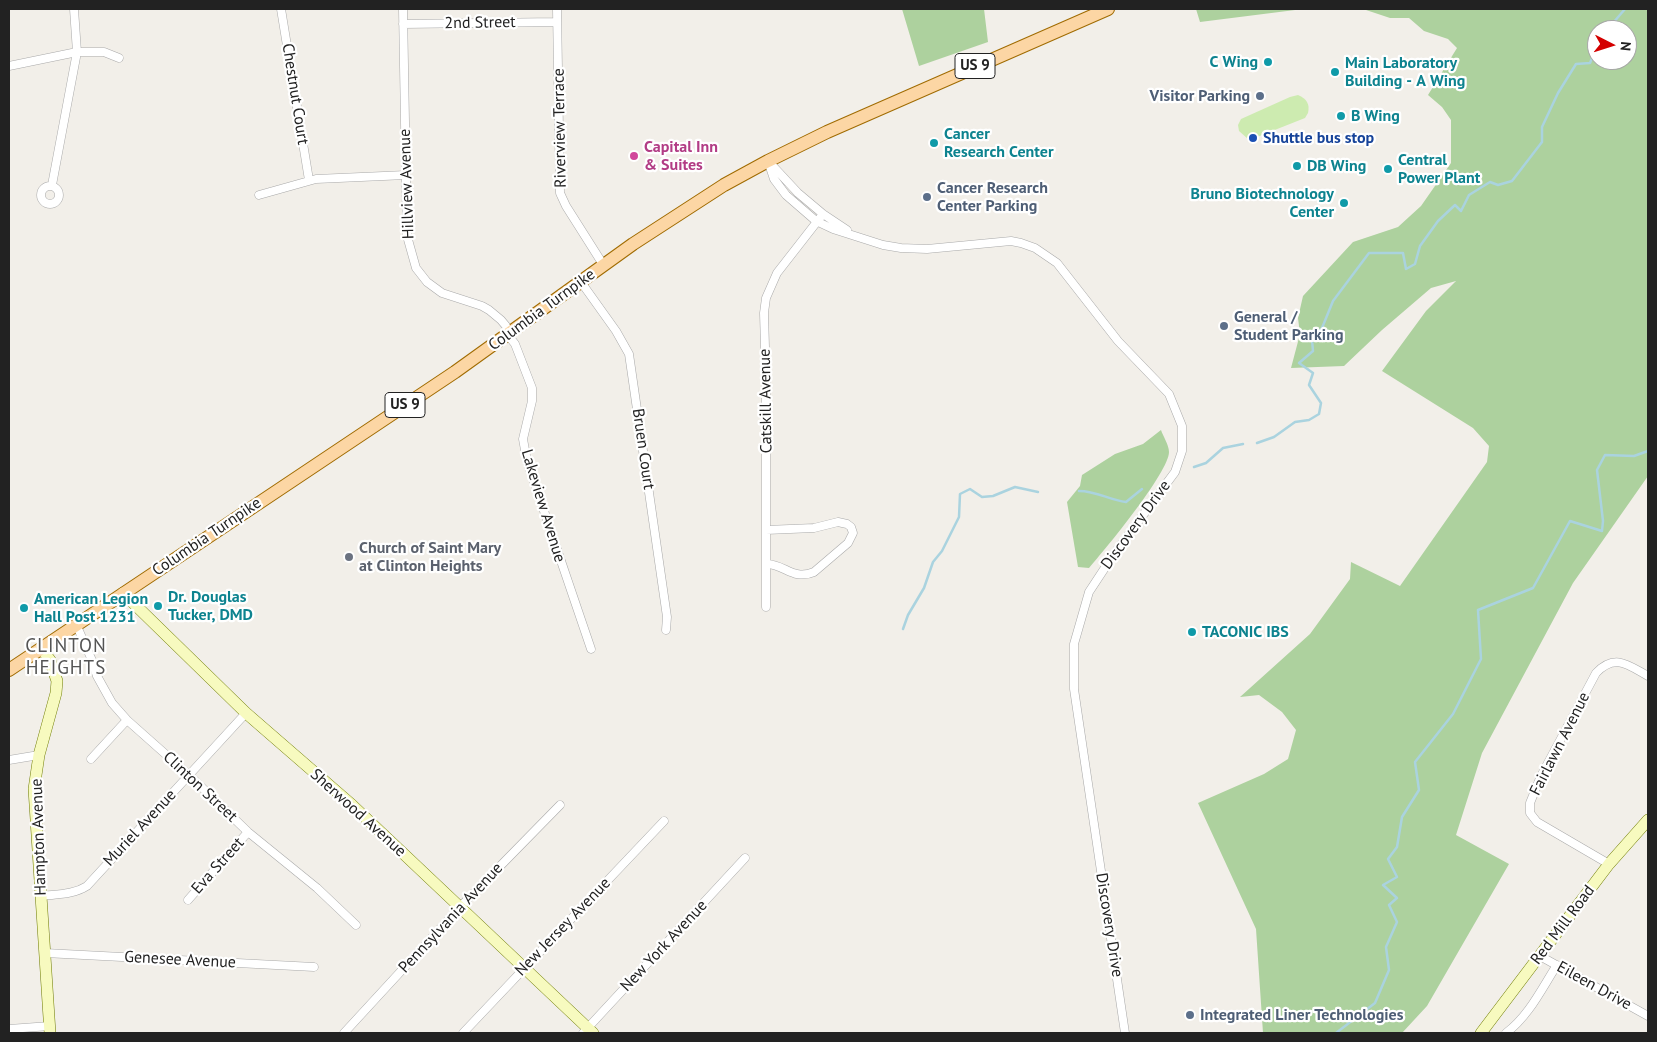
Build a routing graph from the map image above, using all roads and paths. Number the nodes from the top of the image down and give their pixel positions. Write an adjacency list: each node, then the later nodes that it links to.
1 (74, 9): 8 (street)
2 (281, 9): 13 (street, Chestnut Court)
3 (403, 9): 7 (street, Hillview Avenue)
4 (557, 9): 6 (street, Riverview Terrace)
5 (1108, 9): 11 (main road, Columbia Turnpike / US 9)
6 (557, 22): 7 (street, 2nd Street); 19 (street, Riverview Terrace)
7 (403, 24): 12 (street, Hillview Avenue)
8 (77, 52): 9 (street); 10 (street); 14 (street)
9 (119, 58)
10 (9, 66)
11 (768, 161): 16 (street, Discovery Drive); 17 (street, Discovery Drive); 19 (main road, Columbia Turnpike / US 9)
12 (406, 175): 13 (street); 21 (street, Hillview Avenue)
13 (309, 180): 15 (street)
14 (52, 185)
15 (259, 194)
16 (822, 214): 17 (street, Catskill Avenue); 18 (street, Discovery Drive)
17 (816, 221): 18 (street, Discovery Drive); 22 (street, Catskill Avenue)
18 (856, 236): 59 (street, Discovery Drive)
19 (604, 266): 20 (main road, Columbia Turnpike / US 9)
20 (581, 282): 21 (main road, Columbia Turnpike / US 9); 27 (street, Bruen Court)
21 (508, 335): 24 (main road, Columbia Turnpike / US 9); 29 (street, Lakeview Avenue)
22 (766, 530): 23 (street, Catskill Avenue); 23 (street)
23 (766, 564): 25 (street, Catskill Avenue)
24 (122, 593): 26 (main road, Columbia Turnpike / US 9); 32 (street, Sherwood Avenue)
25 (766, 607)
26 (76, 624): 28 (main road, Columbia Turnpike / US 9); 33 (street, Clinton Street)
27 (666, 630)
28 (41, 648): 30 (main road, Columbia Turnpike / US 9); 34 (street, Hampton Avenue)
29 (590, 649)
30 (9, 670)
31 (1648, 676): 43 (street, Fairlawn Avenue)
32 (246, 713): 37 (street, Muriel Avenue); 46 (street, Sherwood Avenue)
33 (127, 720): 35 (street); 37 (street, Clinton Street)
34 (39, 755): 36 (street); 44 (street, Hampton Avenue)
35 (91, 759)
36 (9, 760)
37 (190, 776): 41 (street, Clinton Street); 44 (street, Muriel Avenue)
38 (560, 805): 46 (street, Pennsylvania Avenue)
39 (1648, 820): 43 (street, Red Mill Road)
40 (664, 821): 52 (street, New Jersey Avenue)
41 (248, 832): 45 (street, Eva Street); 47 (street, Clinton Street)
42 (745, 858): 56 (street, New York Avenue)
43 (1609, 864): 49 (street, Red Mill Road)
44 (41, 896): 48 (street, Hampton Avenue)
45 (188, 900)
46 (460, 907): 52 (street, Sherwood Avenue); 57 (street, Pennsylvania Avenue)
47 (356, 925)
48 (45, 953): 51 (street, Genesee Avenue); 55 (street, Hampton Avenue)
49 (1540, 956): 50 (street, Eileen Drive); 60 (street, Red Mill Road)
50 (1557, 965): 53 (street, Eileen Drive); 61 (street)
51 (314, 967)
52 (524, 968): 56 (street, Sherwood Avenue); 58 (street, New Jersey Avenue)
53 (1648, 1016)
54 (9, 1029): 55 (street)
55 (50, 1030)
56 (587, 1032)
57 (344, 1033)
58 (463, 1033)
59 (1126, 1033)
60 (1481, 1033)
61 (1506, 1033)

